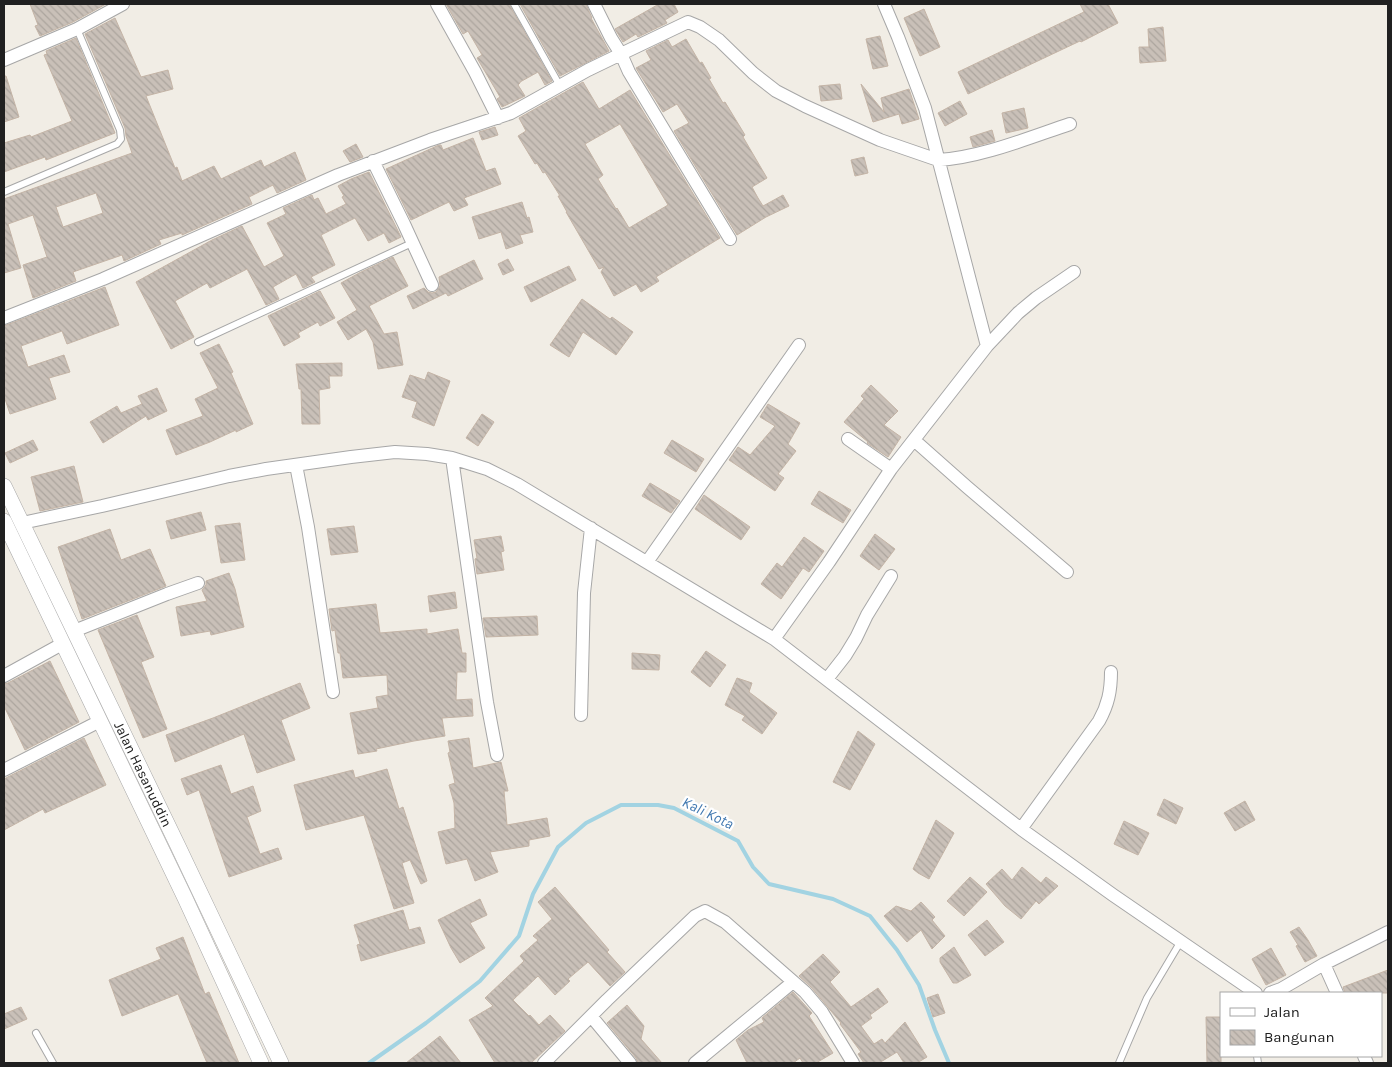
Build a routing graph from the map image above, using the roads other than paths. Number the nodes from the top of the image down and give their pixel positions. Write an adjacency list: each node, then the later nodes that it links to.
1 (123, 4): 6 (street)
2 (437, 4): 10 (street)
3 (514, 4): 9 (lane)
4 (594, 4): 7 (street)
5 (884, 4): 12 (street)
6 (77, 29): 8 (street); 14 (lane)
7 (621, 54): 9 (street); 12 (street); 15 (street)
8 (4, 60)
9 (560, 86): 10 (street)
10 (498, 118): 13 (street)
11 (1070, 124): 12 (street)
12 (938, 160): 22 (street)
13 (373, 161): 16 (street); 19 (street)
14 (4, 192)
15 (730, 239)
16 (412, 243): 18 (street); 20 (lane)
17 (1074, 272): 22 (street)
18 (432, 286)
19 (4, 318)
20 (198, 342)
21 (800, 345): 32 (street)
22 (987, 346): 24 (street)
23 (848, 439): 27 (street)
24 (914, 440): 27 (street); 33 (street)
25 (452, 458): 26 (street); 31 (street); 45 (street)
26 (296, 465): 29 (street); 42 (street)
27 (892, 469): 37 (street)
28 (4, 486): 29 (street, Jalan Hasanuddin)
29 (22, 523): 36 (street, Jalan Hasanuddin)
30 (5, 526): 38 (street, Jalan Hasanuddin)
31 (590, 528): 32 (street); 43 (street)
32 (647, 562): 37 (street)
33 (1067, 572)
34 (891, 576): 41 (street)
35 (198, 583): 36 (street)
36 (74, 631): 48 (street, Jalan Hasanuddin)
37 (774, 639): 41 (street)
38 (62, 644): 40 (street); 44 (street, Jalan Hasanuddin)
39 (1111, 672): 47 (street)
40 (4, 676)
41 (827, 679): 47 (street)
42 (333, 692)
43 (581, 715)
44 (100, 721): 46 (street); 49 (street, Jalan Hasanuddin)
45 (497, 755)
46 (4, 770)
47 (1022, 829): 51 (street)
48 (200, 891): 49 (street); 61 (street, Jalan Hasanuddin)
49 (185, 898): 60 (street, Jalan Hasanuddin)
50 (1388, 932): 52 (street)
51 (1181, 941): 54 (street); 66 (lane)
52 (1324, 964): 55 (street); 56 (street)
53 (793, 982): 57 (street); 64 (street); 65 (street)
54 (1255, 992)
55 (1273, 992)
56 (1337, 992)
57 (591, 1016): 62 (street); 63 (street)
58 (36, 1033): 59 (lane)
59 (53, 1063)
60 (262, 1063)
61 (281, 1063)
62 (544, 1063)
63 (630, 1063)
64 (695, 1063)
65 (853, 1063)
66 (1119, 1063)

